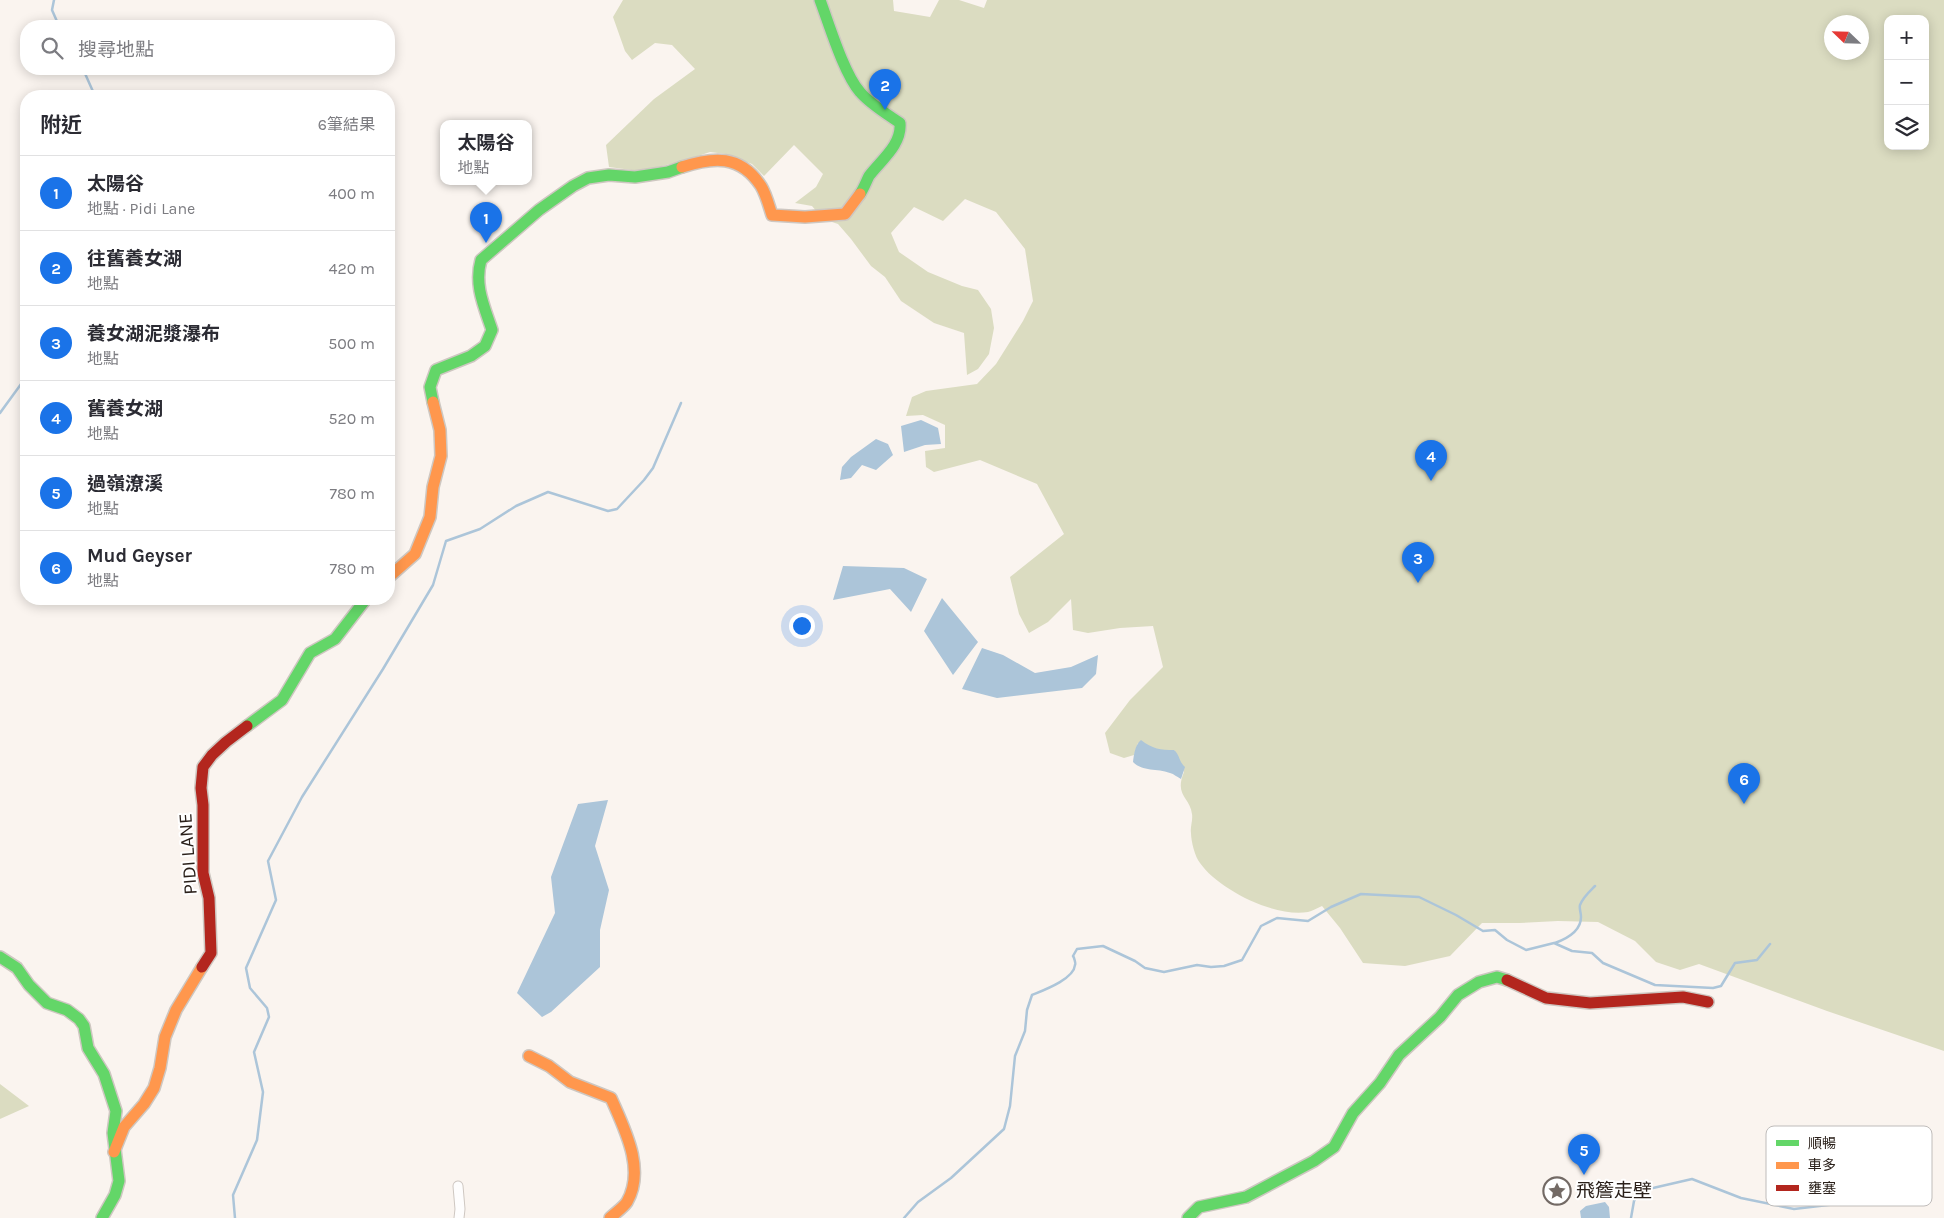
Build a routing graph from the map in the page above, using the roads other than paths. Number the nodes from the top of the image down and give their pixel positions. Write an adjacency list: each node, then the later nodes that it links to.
1 (820, 0): 2 (street)
2 (395, 572)
3 (361, 605): 7 (street, PIDI LANE)
4 (0, 957): 7 (street)
5 (1708, 1002): 12 (street)
6 (530, 1056): 11 (street)
7 (114, 1152): 9 (street)
8 (458, 1186): 10 (street)
9 (102, 1218)
10 (458, 1218)
11 (610, 1218)
12 (1188, 1218)

